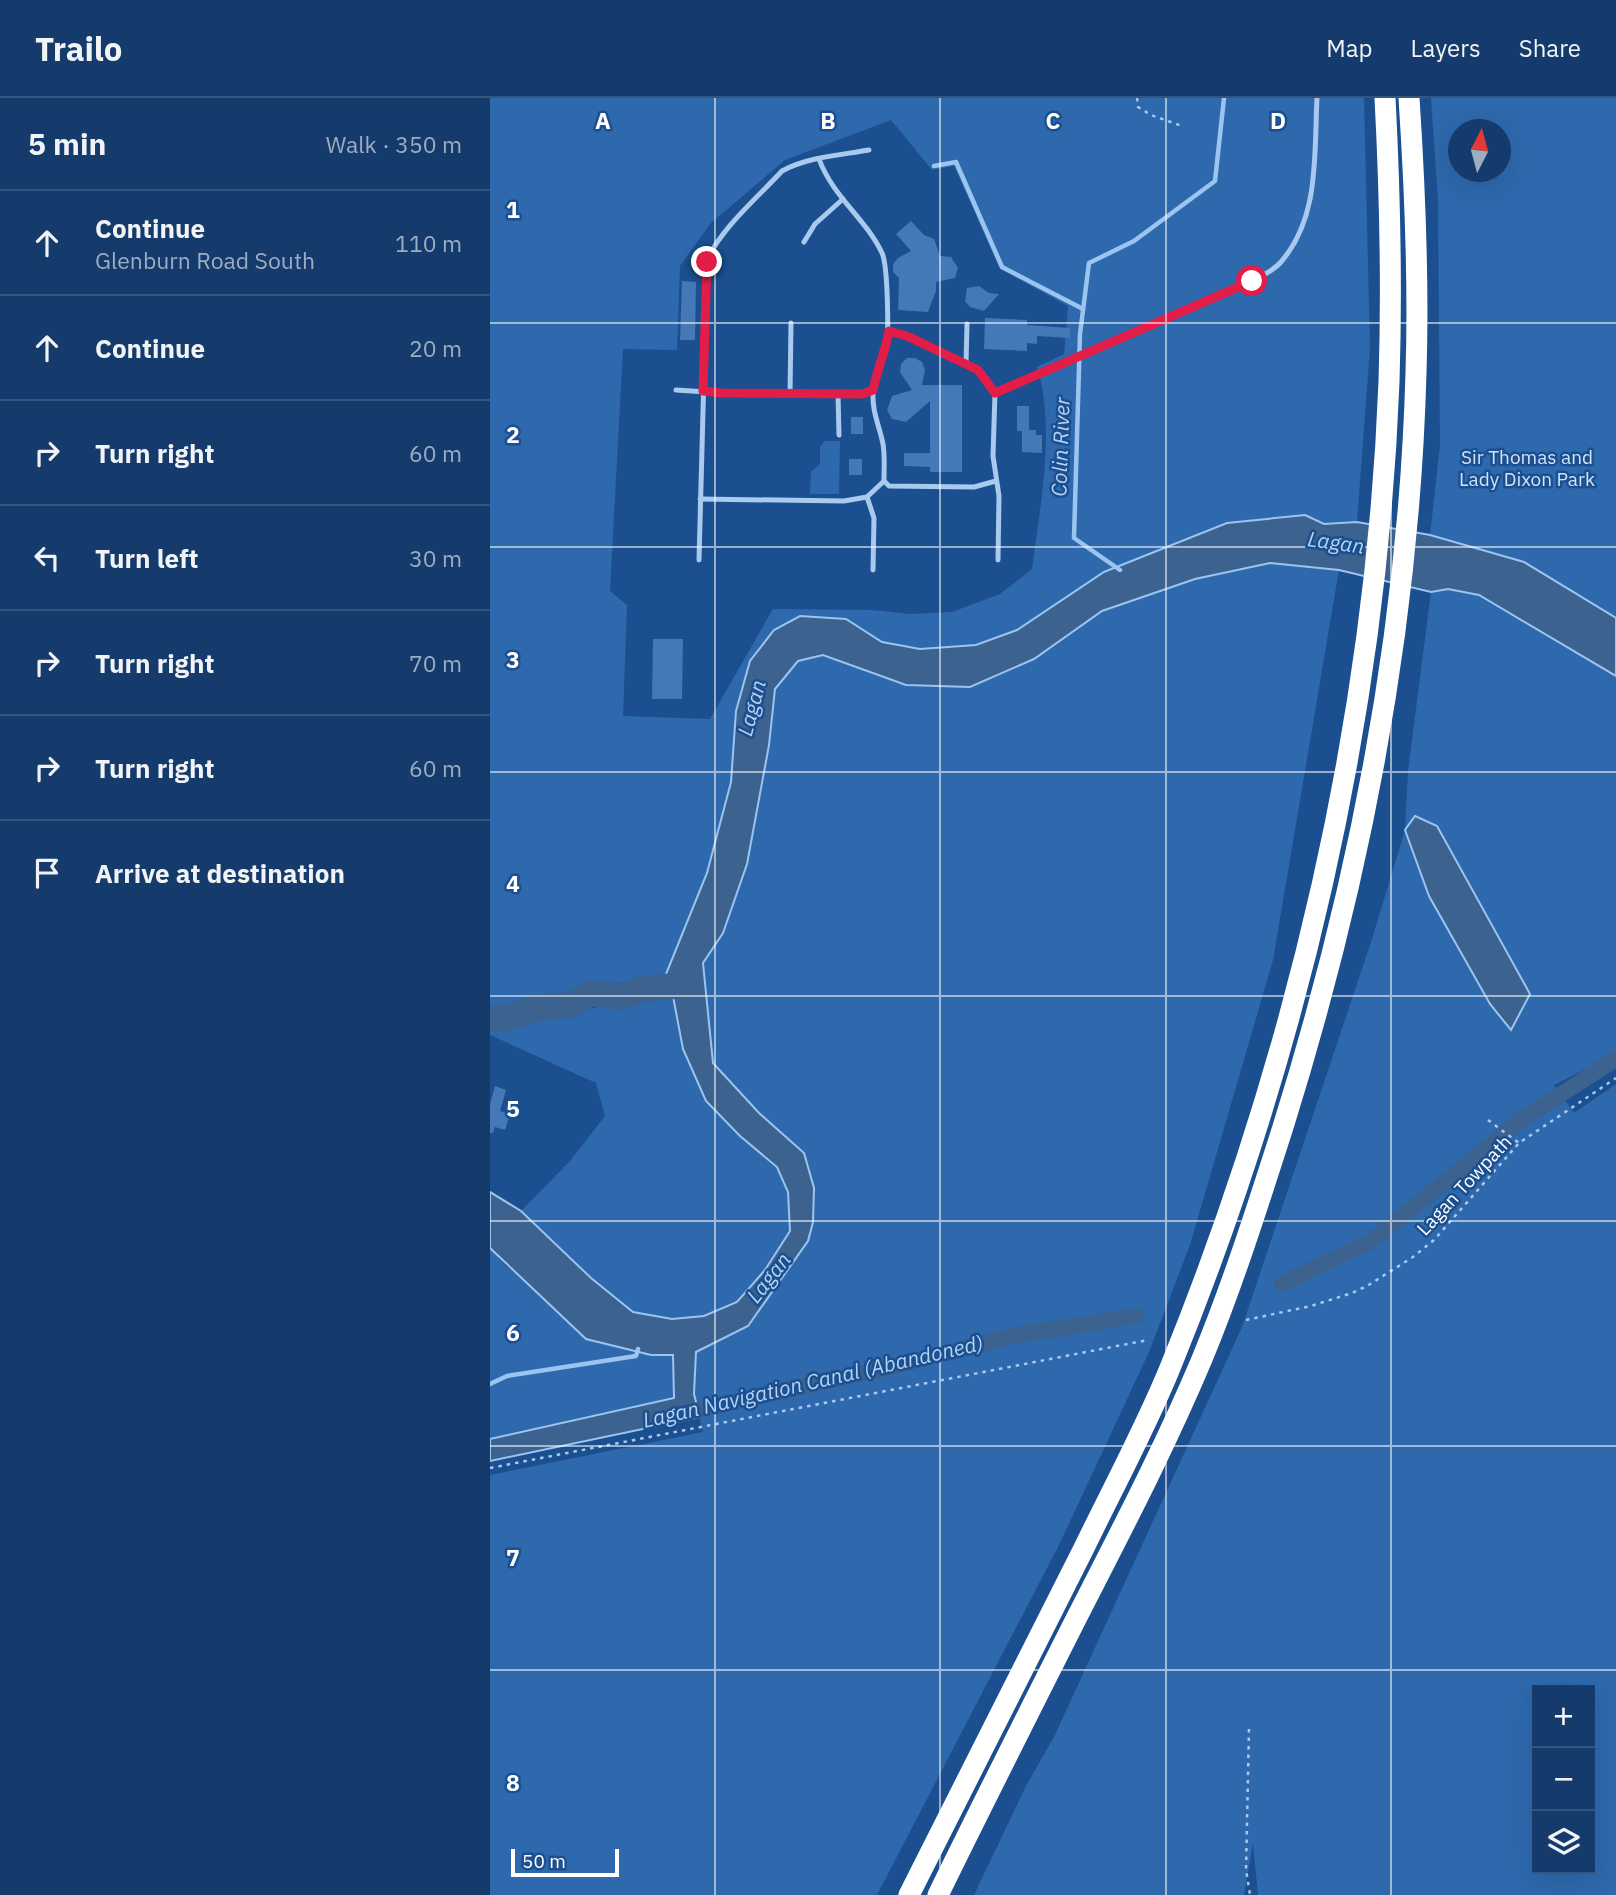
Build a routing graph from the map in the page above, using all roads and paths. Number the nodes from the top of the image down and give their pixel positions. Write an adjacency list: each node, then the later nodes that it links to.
1 (1137, 98): 5 (path)
2 (1317, 98): 17 (lane)
3 (1385, 98): 35 (highway)
4 (1409, 98): 36 (highway)
5 (1182, 126)
6 (869, 150): 7 (lane)
7 (819, 159): 8 (lane); 16 (lane)
8 (843, 199): 9 (lane); 12 (lane)
9 (804, 242)
10 (791, 323): 18 (lane)
11 (968, 324): 13 (lane)
12 (889, 331): 13 (lane); 15 (lane)
13 (966, 364): 17 (lane)
14 (676, 390): 16 (lane)
15 (873, 390): 19 (lane); 21 (lane)
16 (703, 391): 18 (lane); 24 (lane)
17 (995, 393): 22 (lane)
18 (790, 394): 19 (lane)
19 (838, 394): 20 (lane)
20 (839, 435)
21 (884, 481): 22 (lane); 23 (lane)
22 (996, 481): 26 (lane)
23 (867, 497): 24 (lane); 27 (lane)
24 (700, 499): 25 (lane)
25 (699, 560)
26 (998, 560)
27 (873, 570)
28 (1616, 1078): 30 (path, Lagan Towpath)
29 (1488, 1119): 30 (path)
30 (1519, 1143): 31 (path, Lagan Towpath)
31 (1246, 1320)
32 (1148, 1340): 33 (path)
33 (490, 1468)
34 (1249, 1729): 37 (path)
35 (909, 1895)
36 (938, 1895)
37 (1250, 1895)

